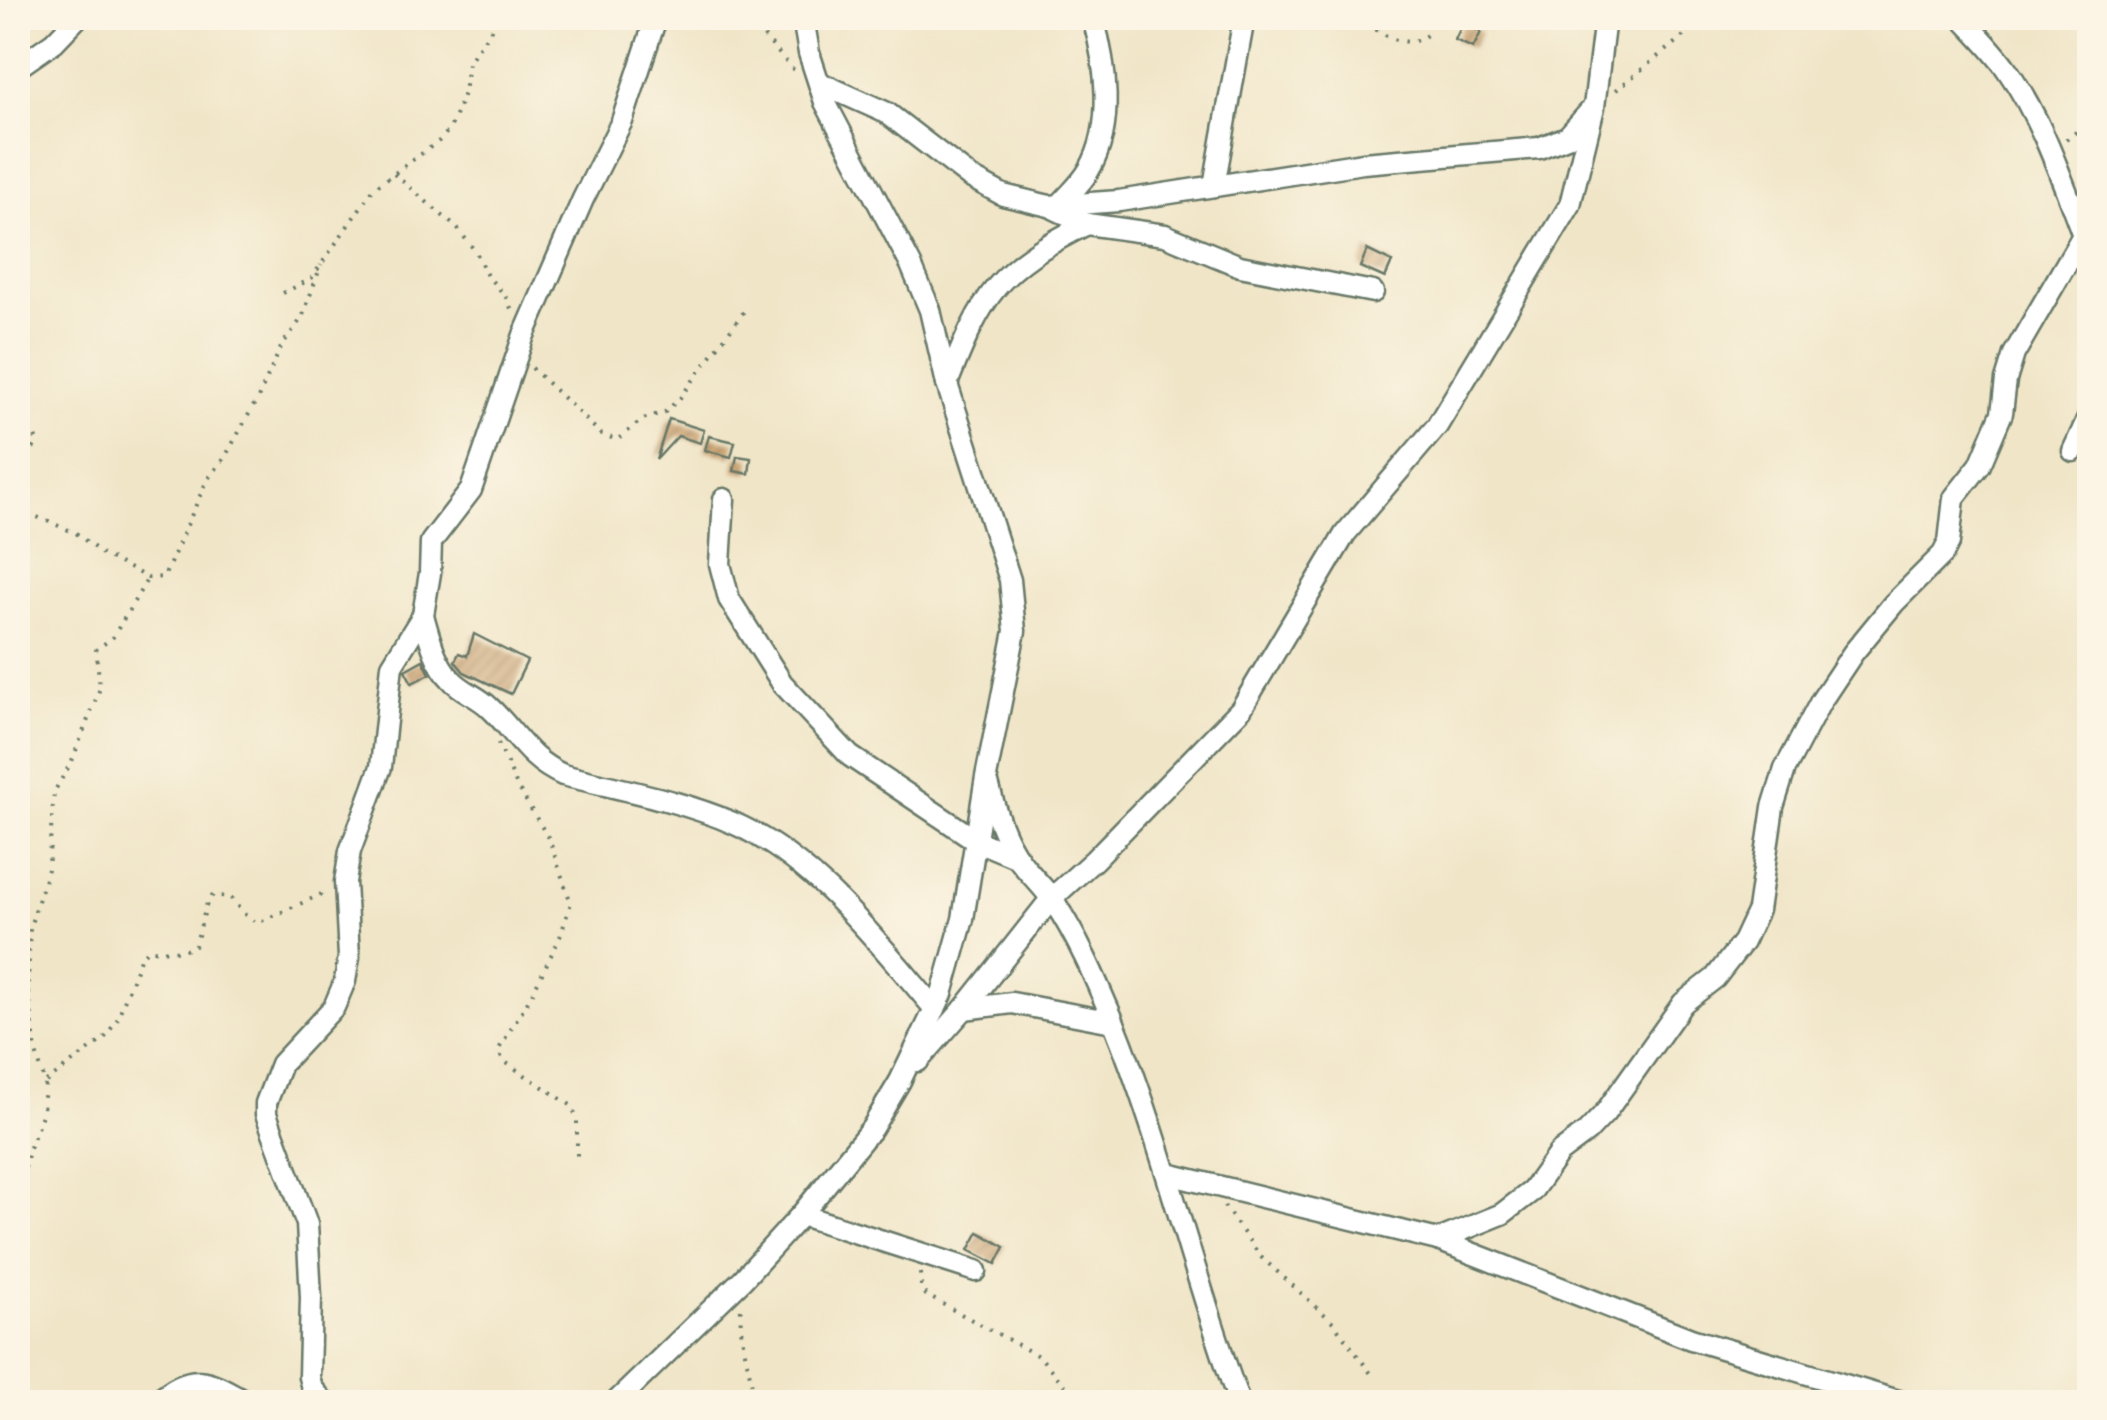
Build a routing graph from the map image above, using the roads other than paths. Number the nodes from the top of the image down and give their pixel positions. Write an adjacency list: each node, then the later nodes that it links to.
1 (77, 18): 8 (street)
2 (656, 18): 20 (street)
3 (803, 18): 9 (street)
4 (1093, 18): 12 (street)
5 (1244, 18): 11 (street)
6 (1605, 18): 10 (street)
7 (1962, 18): 14 (street)
8 (18, 67)
9 (820, 83): 12 (street); 16 (street)
10 (1594, 108): 11 (street); 24 (street)
11 (1214, 186): 12 (street)
12 (1054, 206): 13 (street)
13 (1087, 224): 15 (street); 16 (street)
14 (2086, 237): 31 (street)
15 (1373, 292)
16 (947, 384): 21 (street)
17 (2090, 414): 18 (street)
18 (2073, 451)
19 (724, 499): 22 (street)
20 (423, 615): 25 (street); 35 (street)
21 (986, 777): 22 (street); 23 (street)
22 (976, 841): 23 (street); 25 (street)
23 (1018, 858): 24 (street)
24 (1052, 899): 26 (street); 27 (street)
25 (935, 1009): 28 (street)
26 (964, 1009): 27 (street); 28 (street)
27 (1113, 1022): 29 (street)
28 (900, 1081): 30 (street)
29 (1168, 1174): 31 (street); 37 (street)
30 (801, 1215): 32 (street); 36 (street)
31 (1438, 1240): 38 (street)
32 (976, 1271)
33 (156, 1402): 34 (street)
34 (247, 1402)
35 (324, 1402)
36 (616, 1402)
37 (1238, 1402)
38 (1902, 1402)

